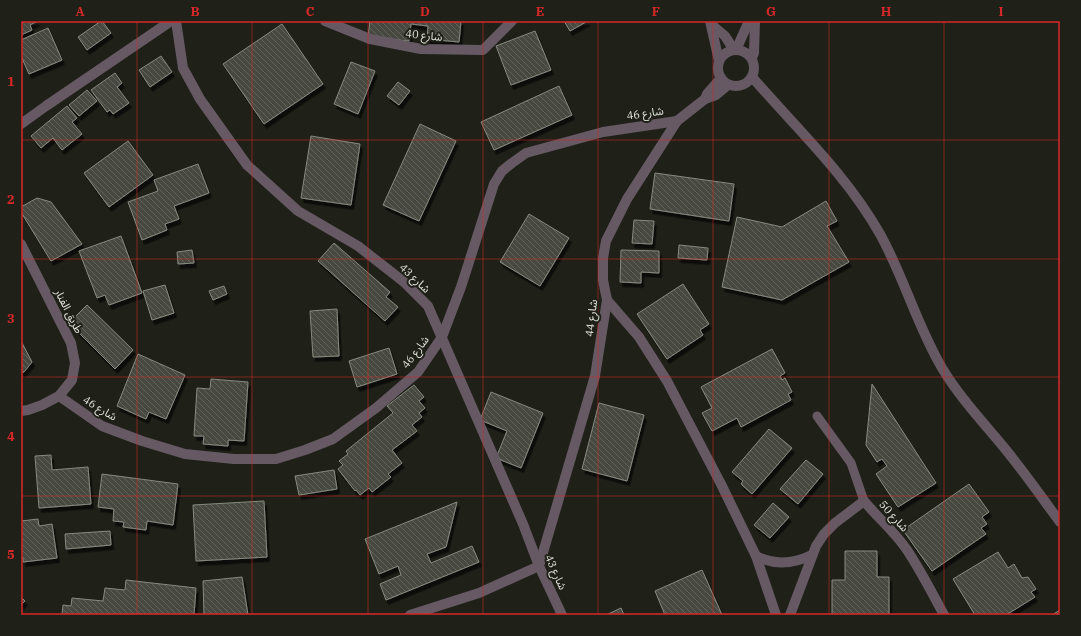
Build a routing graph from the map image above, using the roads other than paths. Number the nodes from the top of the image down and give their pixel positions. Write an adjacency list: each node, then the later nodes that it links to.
1 (171, 21): 14 (street)
2 (176, 21): 17 (street, شارع 43)
3 (325, 21): 4 (street, شارع 40)
4 (512, 21)
5 (749, 21): 8 (street)
6 (755, 21): 9 (street)
7 (711, 23): 8 (street); 10 (street)
8 (735, 50): 9 (street); 10 (street)
9 (752, 58): 11 (street)
10 (719, 61): 12 (street)
11 (749, 80): 12 (street); 22 (street)
12 (725, 81): 13 (street, شارع 44)
13 (677, 121): 16 (street, شارع 44); 17 (street, شارع 46)
14 (21, 124)
15 (21, 244): 18 (street, طريق الفنار)
16 (607, 300): 24 (street); 25 (street, شارع 44)
17 (442, 337): 18 (street, شارع 46); 25 (street, شارع 43)
18 (59, 396): 19 (street, طريق الفنار)
19 (21, 410)
20 (817, 416): 21 (lane)
21 (864, 501): 23 (street, شارع 50); 30 (street, شارع 50)
22 (1060, 522)
23 (812, 555): 24 (street); 29 (street, شارع 50)
24 (756, 556): 28 (street)
25 (539, 566): 26 (street); 27 (street, شارع 43)
26 (410, 615)
27 (562, 615)
28 (776, 615)
29 (790, 615)
30 (944, 615)

